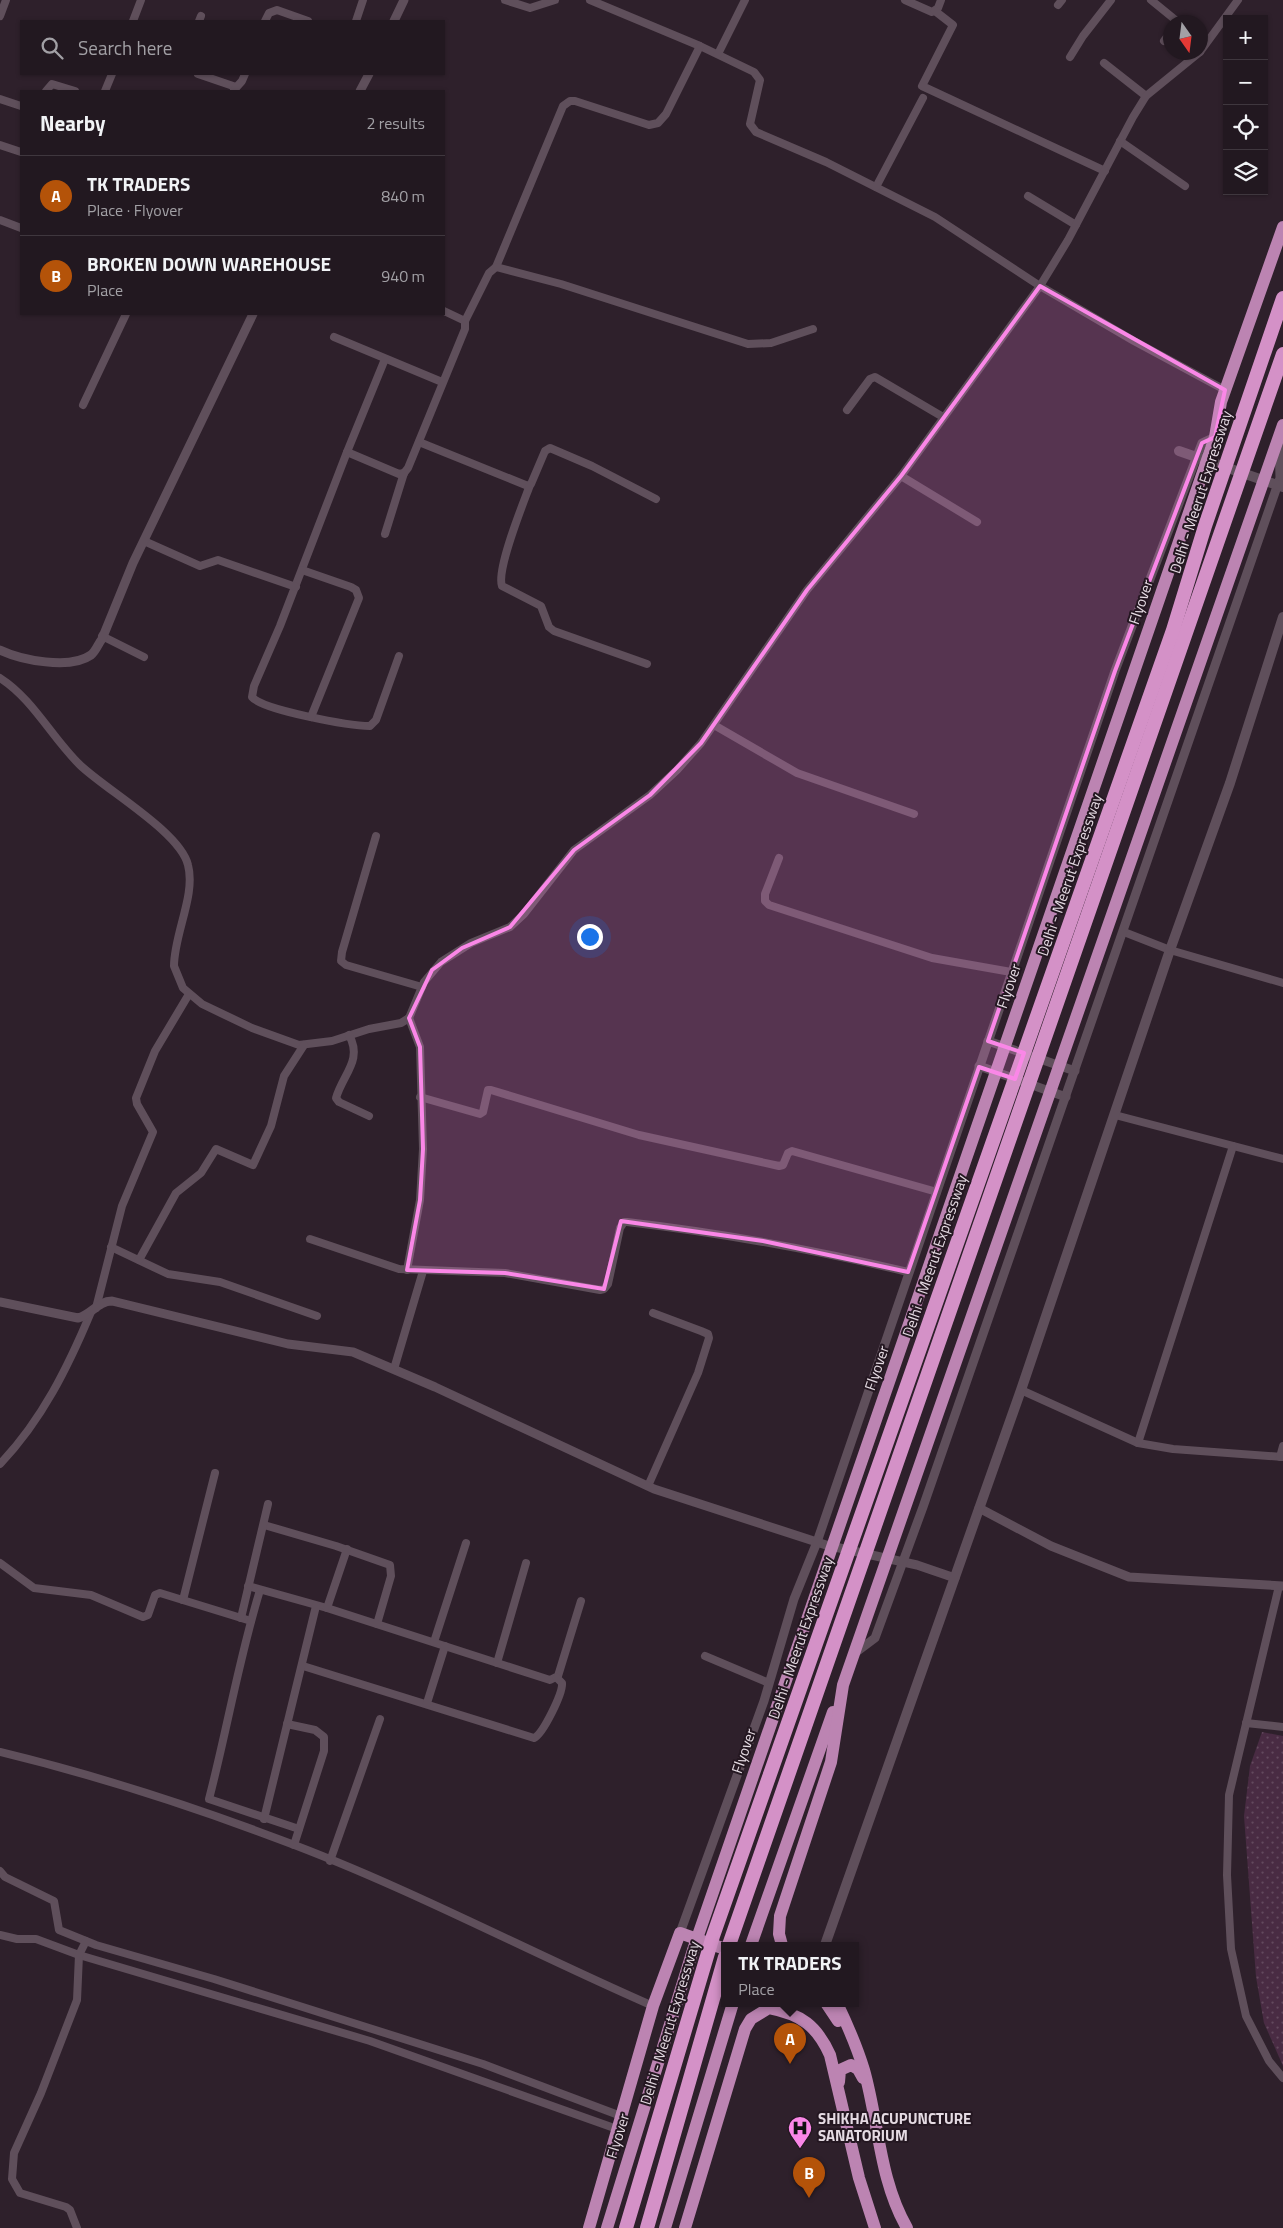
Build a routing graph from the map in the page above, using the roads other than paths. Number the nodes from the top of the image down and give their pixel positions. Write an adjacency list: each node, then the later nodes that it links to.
1 (6, 0): 16 (street)
2 (141, 0): 17 (street)
3 (363, 0): 20 (street)
4 (404, 0): 21 (street)
5 (505, 0): 13 (street)
6 (590, 0): 23 (street)
7 (745, 0): 24 (street)
8 (905, 0): 14 (street)
9 (941, 0): 14 (street)
10 (1111, 0): 25 (street)
11 (1151, 0): 15 (street)
12 (1238, 0): 22 (street)
13 (550, 1)
14 (935, 11): 44 (street)
15 (1169, 15)
16 (0, 16)
17 (133, 20)
18 (266, 20): 19 (street)
19 (305, 20)
20 (356, 20)
21 (394, 20)
22 (1208, 40)
23 (700, 46): 24 (street); 52 (street)
24 (718, 54): 46 (street)
25 (1070, 57)
26 (1188, 60): 37 (street)
27 (1104, 63): 37 (street)
28 (112, 75): 35 (street)
29 (200, 75): 32 (street)
30 (245, 75): 32 (street)
31 (368, 75): 36 (street)
32 (235, 89)
33 (47, 90): 34 (street)
34 (72, 90)
35 (105, 90)
36 (361, 90)
37 (1146, 96): 41 (street)
38 (923, 98): 46 (street)
39 (0, 99): 40 (street)
40 (20, 106)
41 (1120, 141): 44 (street); 45 (street)
42 (0, 145): 43 (street)
43 (20, 152)
44 (1105, 171): 49 (street)
45 (1184, 186)
46 (876, 187): 53 (street)
47 (1028, 196): 49 (street)
48 (0, 221): 51 (street)
49 (1076, 226): 53 (street)
50 (1283, 227): 64 (highway, Flyover)
51 (20, 228)
52 (496, 267): 58 (street); 59 (street)
53 (1040, 286): 64 (street); 67 (street)
54 (1283, 298): 196 (highway, Delhi - Meerut Expressway)
55 (445, 311): 58 (street)
56 (126, 315): 65 (street)
57 (253, 315): 80 (street)
58 (465, 320): 63 (street)
59 (813, 329)
60 (334, 337): 62 (street)
61 (1283, 354): 174 (highway, Delhi - Meerut Expressway)
62 (385, 359): 63 (street); 71 (street)
63 (442, 382): 69 (street)
64 (1225, 390): 72 (highway, Flyover)
65 (83, 405)
66 (847, 410): 67 (street)
67 (943, 417): 74 (street)
68 (1281, 431): 76 (street); 153 (highway)
69 (419, 442): 73 (street); 75 (street)
70 (1179, 451): 76 (main road)
71 (347, 452): 73 (street); 81 (street)
72 (1204, 452): 97 (street); 193 (highway, Flyover)
73 (404, 474): 79 (street)
74 (901, 476): 78 (street); 91 (street)
75 (530, 485): 77 (street); 88 (street)
76 (1280, 486): 95 (street)
77 (656, 499)
78 (977, 522)
79 (385, 534)
80 (144, 541): 82 (street); 84 (street)
81 (302, 570): 82 (street); 90 (street)
82 (296, 587): 90 (street)
83 (1283, 617): 96 (main road)
84 (102, 636): 85 (street); 87 (street)
85 (0, 650)
86 (399, 656): 90 (street)
87 (144, 657)
88 (647, 664)
89 (0, 678): 100 (street)
90 (311, 717)
91 (714, 725): 92 (street); 99 (street)
92 (914, 814)
93 (376, 836): 99 (street)
94 (779, 858): 97 (street)
95 (1124, 932): 96 (street); 106 (street)
96 (1170, 950): 98 (street); 109 (main road)
97 (1011, 972): 103 (street)
98 (1283, 983)
99 (422, 987): 101 (street)
100 (189, 994): 104 (street); 115 (street)
101 (408, 1018): 102 (street); 107 (street)
102 (349, 1035): 104 (street); 110 (street)
103 (988, 1041): 105 (street); 106 (street)
104 (304, 1045): 116 (street)
105 (979, 1066): 108 (street); 113 (street)
106 (1075, 1071): 108 (street)
107 (420, 1097): 113 (street); 117 (street)
108 (1066, 1097): 153 (street)
109 (1115, 1115): 111 (street); 125 (main road)
110 (369, 1116)
111 (1233, 1146): 112 (street); 126 (street)
112 (1283, 1159)
113 (936, 1192): 119 (street)
114 (310, 1239): 117 (street)
115 (111, 1247): 116 (street); 121 (street)
116 (139, 1260): 123 (street)
117 (407, 1270): 118 (street)
118 (423, 1271): 119 (street); 124 (street)
119 (908, 1272): 135 (street)
120 (0, 1302): 121 (street)
121 (94, 1310): 124 (street); 129 (street)
122 (653, 1313): 131 (street)
123 (317, 1316)
124 (394, 1369): 131 (street)
125 (1021, 1390): 126 (street); 133 (main road)
126 (1138, 1443): 128 (street)
127 (1283, 1446): 128 (street)
128 (1281, 1457)
129 (0, 1464)
130 (215, 1473): 144 (street)
131 (648, 1486): 135 (street)
132 (268, 1504): 134 (street)
133 (979, 1508): 140 (main road); 142 (street)
134 (264, 1525): 137 (street); 141 (street)
135 (817, 1542): 140 (street); 158 (street)
136 (466, 1543): 151 (street)
137 (347, 1549): 147 (street); 150 (street)
138 (0, 1563): 144 (street)
139 (526, 1563): 155 (street)
140 (955, 1578): 177 (main road)
141 (248, 1586): 143 (street); 148 (street)
142 (1281, 1586): 162 (street)
143 (260, 1590): 146 (street); 149 (street)
144 (183, 1600): 148 (street)
145 (581, 1601): 157 (street)
146 (316, 1606): 147 (street); 156 (street)
147 (327, 1608): 150 (street)
148 (241, 1618): 149 (street)
149 (251, 1621): 166 (street)
150 (377, 1624): 151 (street)
151 (434, 1642): 152 (street)
152 (445, 1646): 155 (street); 160 (street)
153 (854, 1654): 159 (highway)
154 (706, 1656): 158 (street)
155 (497, 1663): 157 (street)
156 (302, 1666): 160 (street); 163 (street)
157 (557, 1678): 160 (street)
158 (769, 1683): 171 (street)
159 (843, 1685): 175 (highway); 176 (highway)
160 (427, 1704)
161 (380, 1719): 169 (street)
162 (1246, 1723): 164 (street); 187 (street)
163 (288, 1724): 166 (street); 167 (street)
164 (1283, 1727)
165 (0, 1752): 168 (street)
166 (264, 1819): 167 (street)
167 (299, 1829): 168 (street)
168 (294, 1845): 169 (street)
169 (330, 1861): 181 (street)
170 (0, 1871): 173 (street)
171 (680, 1933): 178 (highway); 181 (highway)
172 (0, 1935): 179 (street)
173 (86, 1941): 179 (street); 186 (street)
174 (729, 1942)
175 (752, 1942)
176 (781, 1942)
177 (824, 1942)
178 (721, 1944)
179 (79, 1955): 190 (street); 194 (street)
180 (721, 1971): 197 (highway)
181 (653, 2006): 191 (highway)
182 (732, 2007): 198 (highway)
183 (829, 2007): 185 (highway)
184 (839, 2007): 185 (highway)
185 (854, 2045): 188 (highway)
186 (521, 2078): 190 (street); 191 (street)
187 (1283, 2078)
188 (867, 2086): 189 (highway); 201 (highway)
189 (840, 2091): 199 (highway); 200 (highway)
190 (515, 2093): 192 (street)
191 (621, 2116): 192 (highway)
192 (617, 2129): 195 (highway)
193 (608, 2226)
194 (77, 2228)
195 (589, 2228)
196 (626, 2228)
197 (647, 2228)
198 (665, 2228)
199 (685, 2228)
200 (876, 2228)
201 (907, 2228)

